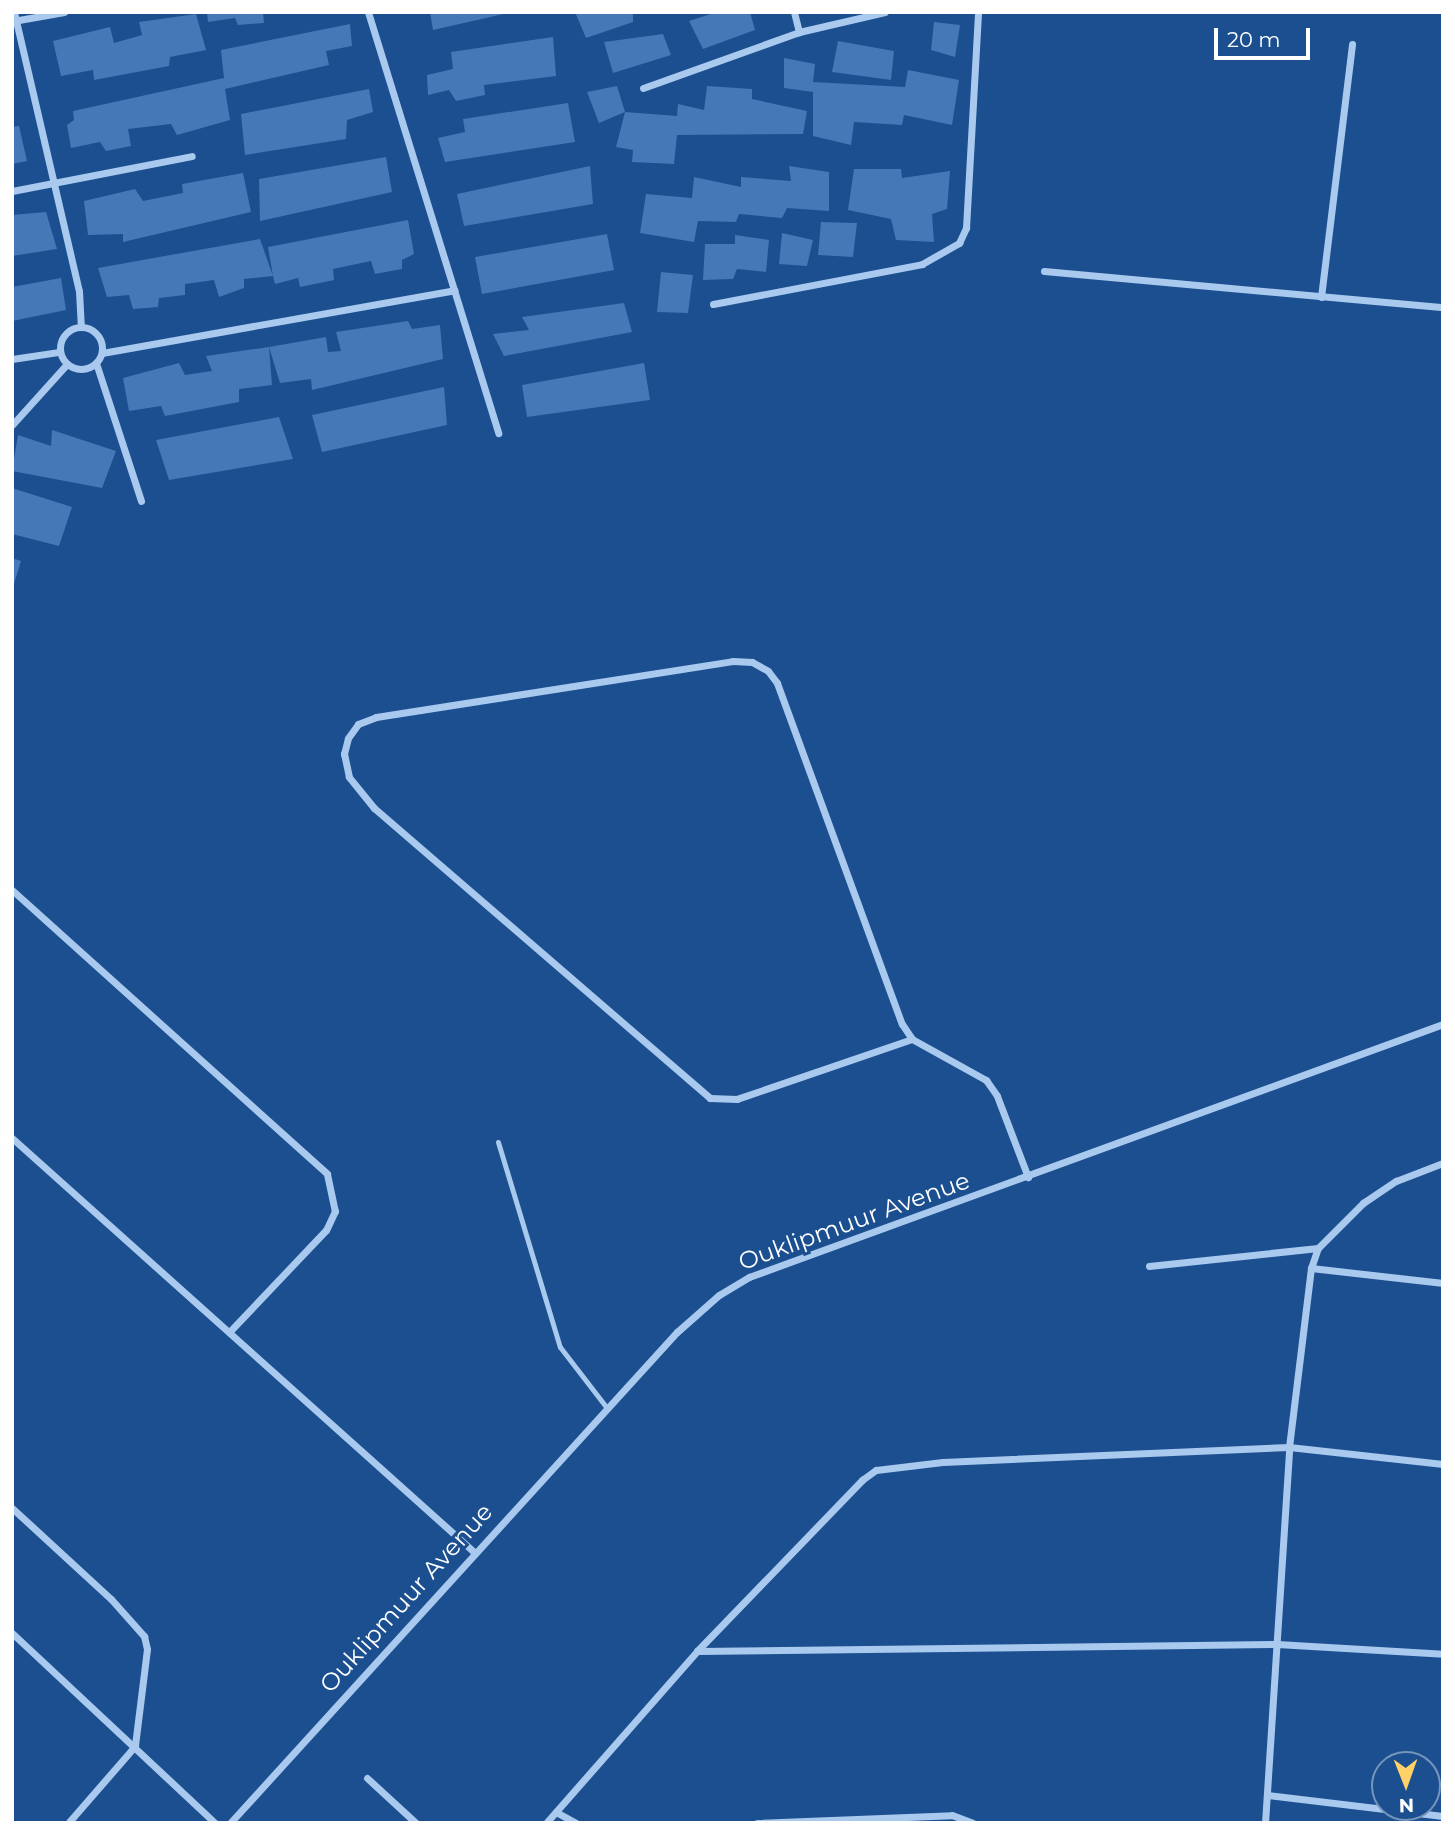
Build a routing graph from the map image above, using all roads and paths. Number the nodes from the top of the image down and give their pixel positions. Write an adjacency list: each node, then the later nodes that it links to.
1 (64, 12): 6 (street)
2 (368, 12): 14 (street)
3 (794, 12): 7 (street)
4 (885, 12): 7 (street)
5 (978, 12): 16 (street)
6 (14, 18): 11 (street)
7 (799, 32): 9 (street)
8 (1352, 44): 15 (street)
9 (643, 88)
10 (192, 156): 11 (street)
11 (55, 182): 12 (street); 18 (street)
12 (12, 191)
13 (1044, 271): 15 (street)
14 (454, 290): 20 (street); 25 (street)
15 (1321, 297): 17 (street)
16 (713, 304)
17 (1443, 307)
18 (81, 326): 19 (street); 20 (street)
19 (59, 352): 21 (street); 23 (street)
20 (102, 353): 22 (street)
21 (12, 359)
22 (96, 363): 23 (street); 26 (street)
23 (67, 364): 24 (street)
24 (12, 425)
25 (498, 433)
26 (141, 501)
27 (12, 890): 38 (street)
28 (1443, 1024): 33 (street, Ouklipmuur Avenue)
29 (912, 1039): 29 (street); 33 (street)
30 (12, 1138): 38 (street)
31 (498, 1142): 39 (lane)
32 (1443, 1163): 34 (street)
33 (1028, 1177): 39 (street, Ouklipmuur Avenue)
34 (1318, 1248): 35 (street); 36 (street)
35 (1149, 1266)
36 (1311, 1268): 37 (street); 40 (street)
37 (1443, 1283)
38 (230, 1331): 43 (street)
39 (607, 1408): 43 (street, Ouklipmuur Avenue)
40 (1289, 1447): 41 (street); 45 (street); 46 (street)
41 (1443, 1464)
42 (12, 1508): 48 (street)
43 (474, 1551): 55 (street, Ouklipmuur Avenue)
44 (12, 1633): 48 (street)
45 (1277, 1644): 46 (street); 47 (street); 50 (street)
46 (697, 1651): 51 (street)
47 (1443, 1654)
48 (135, 1746): 53 (street); 54 (street)
49 (367, 1778): 56 (street)
50 (1267, 1796): 52 (street); 61 (street)
51 (556, 1812): 57 (street); 58 (street)
52 (1443, 1816)
53 (68, 1823)
54 (215, 1823)
55 (230, 1823)
56 (416, 1823)
57 (546, 1823)
58 (576, 1823)
59 (757, 1823): 60 (street)
60 (973, 1823)
61 (1265, 1823)

